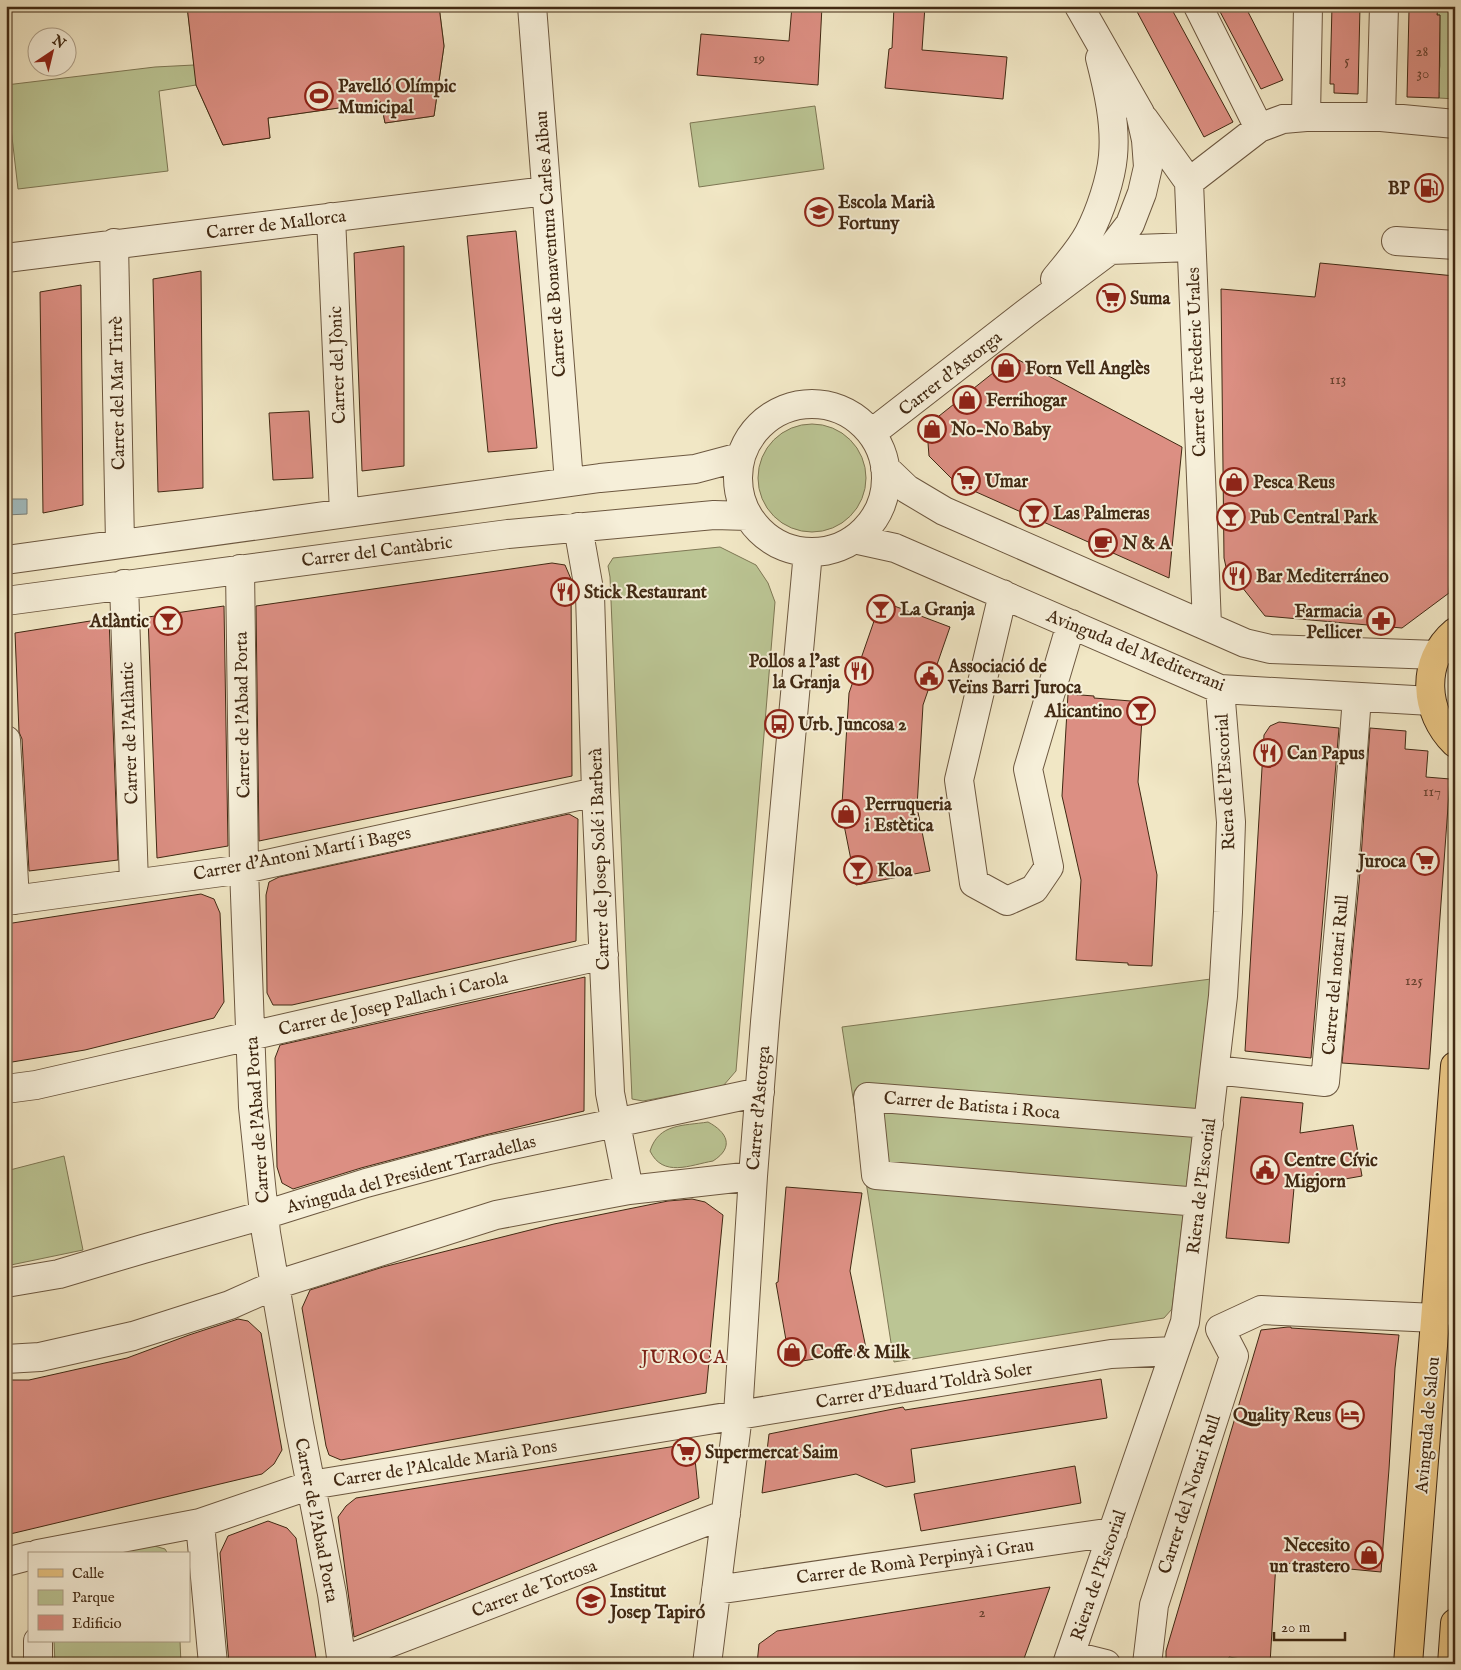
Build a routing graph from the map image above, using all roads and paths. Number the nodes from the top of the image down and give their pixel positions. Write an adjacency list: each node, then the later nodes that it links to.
1 (532, 6): 13 (street, Carrer de Bonaventura Carles Aibau)
2 (1079, 6): 6 (street, Carrer d'Astorga)
3 (1198, 6): 11 (street)
4 (1308, 6): 8 (street)
5 (1384, 6): 9 (street)
6 (1094, 35): 7 (street, Carrer d'Astorga); 21 (street, Carrer d'Astorga)
7 (1140, 114): 12 (street); 19 (street, Carrer d'Astorga)
8 (1306, 117): 9 (street); 11 (street)
9 (1381, 117): 10 (street)
10 (1455, 124)
11 (1259, 128): 12 (street)
12 (1189, 182): 18 (street, Carrer de Frederic Urales)
13 (546, 191): 14 (street, Carrer de Mallorca); 25 (street, Carrer de Bonaventura Carles Aibau)
14 (331, 217): 16 (street, Carrer de Mallorca); 26 (street, Carrer del Jònic)
15 (1396, 241): 17 (street)
16 (114, 243): 20 (street, Carrer de Mallorca); 30 (street, Carrer del Mar Tirrè)
17 (1455, 246)
18 (1191, 247): 19 (street); 38 (street, Carrer de Frederic Urales)
19 (1110, 250): 21 (street, Carrer d'Astorga)
20 (6, 258)
21 (1026, 313): 22 (street, Carrer d'Astorga)
22 (873, 432): 23 (street); 24 (street)
23 (740, 457): 25 (street); 27 (street)
24 (885, 468): 29 (street); 38 (street)
25 (569, 482): 26 (street)
26 (344, 513): 30 (street)
27 (748, 516): 28 (street, Carrer del Cantàbric); 31 (street)
28 (578, 527): 33 (street, Carrer del Cantàbric); 46 (street, Carrer de Josep Solé i Barberà)
29 (854, 539): 31 (street); 35 (street, Avinguda del Mediterrani)
30 (120, 543): 32 (street)
31 (808, 552): 55 (street, Carrer d'Astorga)
32 (6, 560)
33 (240, 569): 34 (street, Carrer del Cantàbric); 47 (street, Carrer de l'Abad Porta)
34 (124, 584): 36 (street, Carrer del Cantàbric); 48 (street, Carrer de l'Atlàntic)
35 (1003, 594): 37 (street, Avinguda del Mediterrani); 37 (street)
36 (6, 601)
37 (1071, 624): 41 (street, Avinguda del Mediterrani)
38 (1207, 625): 40 (street)
39 (1455, 632): 40 (main road)
40 (1437, 655): 43 (main road)
41 (1220, 689): 42 (street, Avinguda del Mediterrani); 53 (street, Riera de l'Escorial)
42 (1357, 697): 43 (street, Avinguda del Mediterrani); 53 (street, Carrer del notari Rull)
43 (1431, 702): 45 (main road)
44 (6, 740): 49 (street)
45 (1455, 743)
46 (596, 792): 47 (street, Carrer d'Antoni Martí i Bages); 50 (street, Carrer de Josep Solé i Barberà)
47 (244, 868): 48 (street, Carrer d'Antoni Martí i Bages); 51 (street, Carrer de l'Abad Porta)
48 (134, 883): 49 (street, Carrer d'Antoni Martí i Bages)
49 (10, 901)
50 (604, 955): 51 (street, Carrer de Josep Pallach i Carola); 56 (street, Carrer de Josep Solé i Barberà)
51 (251, 1036): 54 (street, Carrer de Josep Pallach i Carola); 61 (street, Carrer de l'Abad Porta)
52 (1455, 1066): 64 (main road, Avinguda de Salou)
53 (1215, 1070): 57 (street, Riera de l'Escorial)
54 (6, 1088)
55 (760, 1092): 56 (street, Avinguda del President Tarradellas); 58 (street, Carrer d'Astorga)
56 (616, 1122): 59 (street, Carrer de Josep Solé i Barberà); 61 (street, Avinguda del President Tarradellas)
57 (1209, 1124): 60 (street, Riera de l'Escorial); 60 (street, Carrer de Batista i Roca)
58 (753, 1176): 59 (street); 71 (street, Carrer d'Astorga)
59 (629, 1190): 63 (street)
60 (1199, 1202): 65 (street, Riera de l'Escorial)
61 (264, 1215): 62 (street, Avinguda del President Tarradellas); 63 (street, Carrer de l'Abad Porta)
62 (6, 1283)
63 (275, 1285): 69 (street); 72 (street, Carrer de l'Abad Porta)
64 (1436, 1318): 66 (street); 89 (main road, Avinguda de Salou)
65 (1185, 1322): 66 (street); 67 (street, Riera de l'Escorial)
66 (1220, 1329): 88 (street, Carrer del Notari Rull)
67 (1174, 1351): 68 (street, Carrer d'Eduard Toldrà Soler); 70 (street, Riera de l'Escorial)
68 (1111, 1354): 70 (street, Carrer d'Eduard Toldrà Soler); 71 (street, Carrer d'Eduard Toldrà Soler)
69 (6, 1359)
70 (1160, 1395): 75 (street, Riera de l'Escorial)
71 (738, 1415): 72 (street, Carrer de l'Alcalde Marià Pons); 73 (street, Carrer d'Astorga)
72 (311, 1485): 74 (street, Carrer de l'Alcalde Marià Pons); 83 (street, Carrer de l'Abad Porta)
73 (726, 1514): 79 (street, Carrer d'Astorga); 83 (street, Carrer de Tortosa)
74 (200, 1523): 76 (street, Carrer de l'Alcalde Marià Pons); 85 (street)
75 (1113, 1532): 79 (street, Carrer de Romà Perpinyà i Grau); 82 (street, Riera de l'Escorial)
76 (48, 1552)
77 (28, 1556): 78 (street)
78 (6, 1562)
79 (716, 1590): 86 (street, Carrer d'Astorga)
80 (1455, 1623): 90 (main road)
81 (38, 1642): 84 (street)
82 (1069, 1660): 87 (street)
83 (342, 1662)
84 (38, 1664)
85 (213, 1664)
86 (707, 1664)
87 (1106, 1664)
88 (1147, 1664)
89 (1408, 1664)
90 (1452, 1664)

